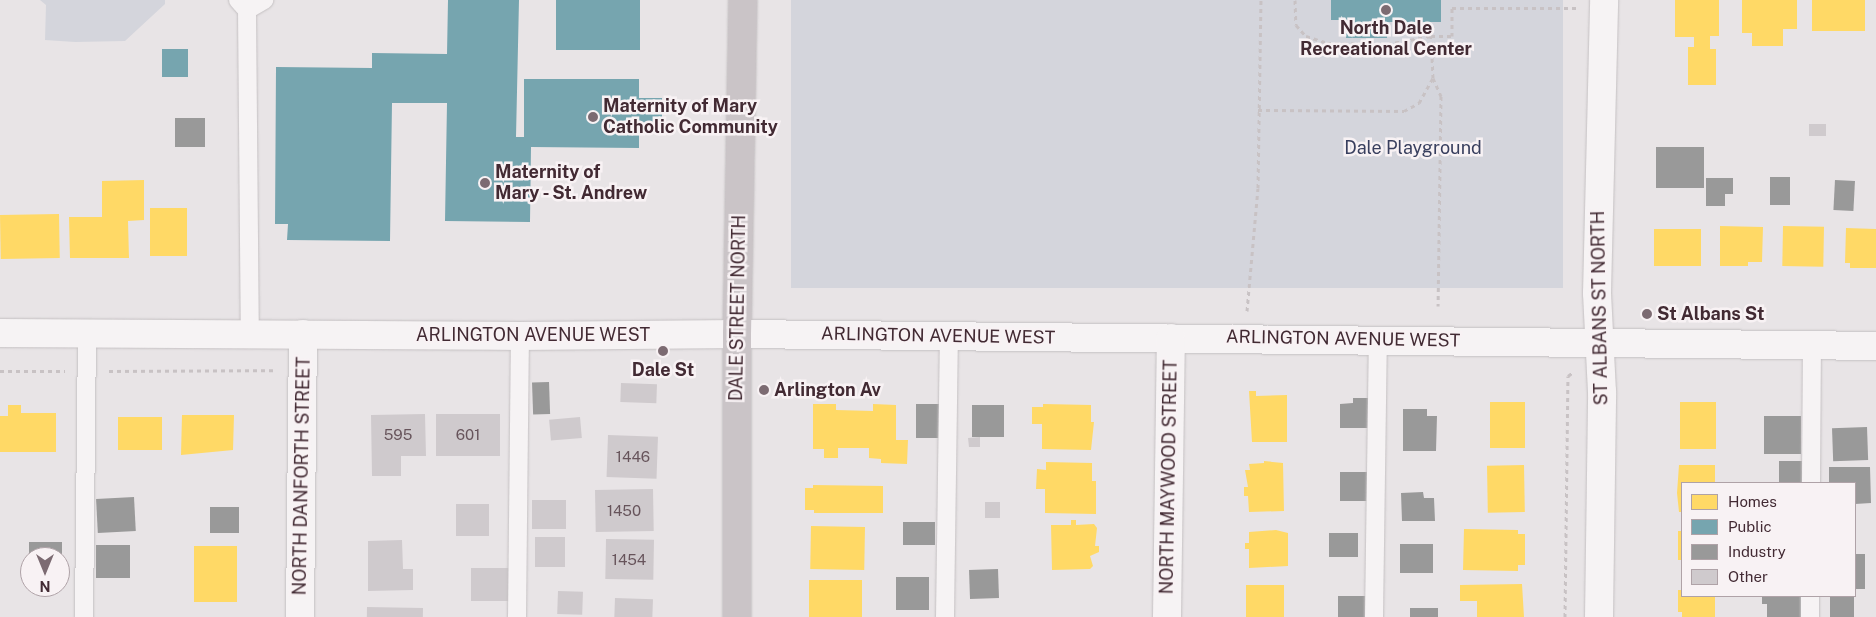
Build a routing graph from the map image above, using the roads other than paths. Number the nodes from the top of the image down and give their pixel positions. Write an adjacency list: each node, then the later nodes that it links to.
1 (264, 0): 4 (lane)
2 (743, 0): 9 (main road, DALE STREET NORTH)
3 (1604, 4): 14 (street, ST ALBANS ST NORTH)
4 (242, 5): 7 (lane)
5 (87, 332): 6 (street, ARLINGTON AVENUE WEST); 7 (street, ARLINGTON AVENUE WEST); 19 (lane)
6 (0, 333)
7 (250, 334): 8 (street, ARLINGTON AVENUE WEST)
8 (303, 334): 10 (street, ARLINGTON AVENUE WEST); 20 (street, NORTH DANFORTH STREET)
9 (737, 334): 10 (street, ARLINGTON AVENUE WEST); 11 (street, ARLINGTON AVENUE WEST); 22 (main road, DALE STREET NORTH)
10 (520, 336): 21 (lane)
11 (948, 336): 12 (street, ARLINGTON AVENUE WEST); 23 (lane)
12 (1171, 338): 13 (street, ARLINGTON AVENUE WEST); 24 (street, NORTH MAYWOOD STREET)
13 (1378, 340): 14 (street, ARLINGTON AVENUE WEST); 25 (lane)
14 (1599, 342): 15 (street, ARLINGTON AVENUE WEST); 26 (street, ST ALBANS ST NORTH)
15 (1812, 344): 16 (street, ARLINGTON AVENUE WEST); 17 (lane)
16 (1876, 346)
17 (1811, 482)
18 (1810, 597): 27 (lane)
19 (84, 617)
20 (300, 617)
21 (517, 617)
22 (737, 617)
23 (945, 617)
24 (1167, 617)
25 (1374, 617)
26 (1599, 617)
27 (1810, 617)

